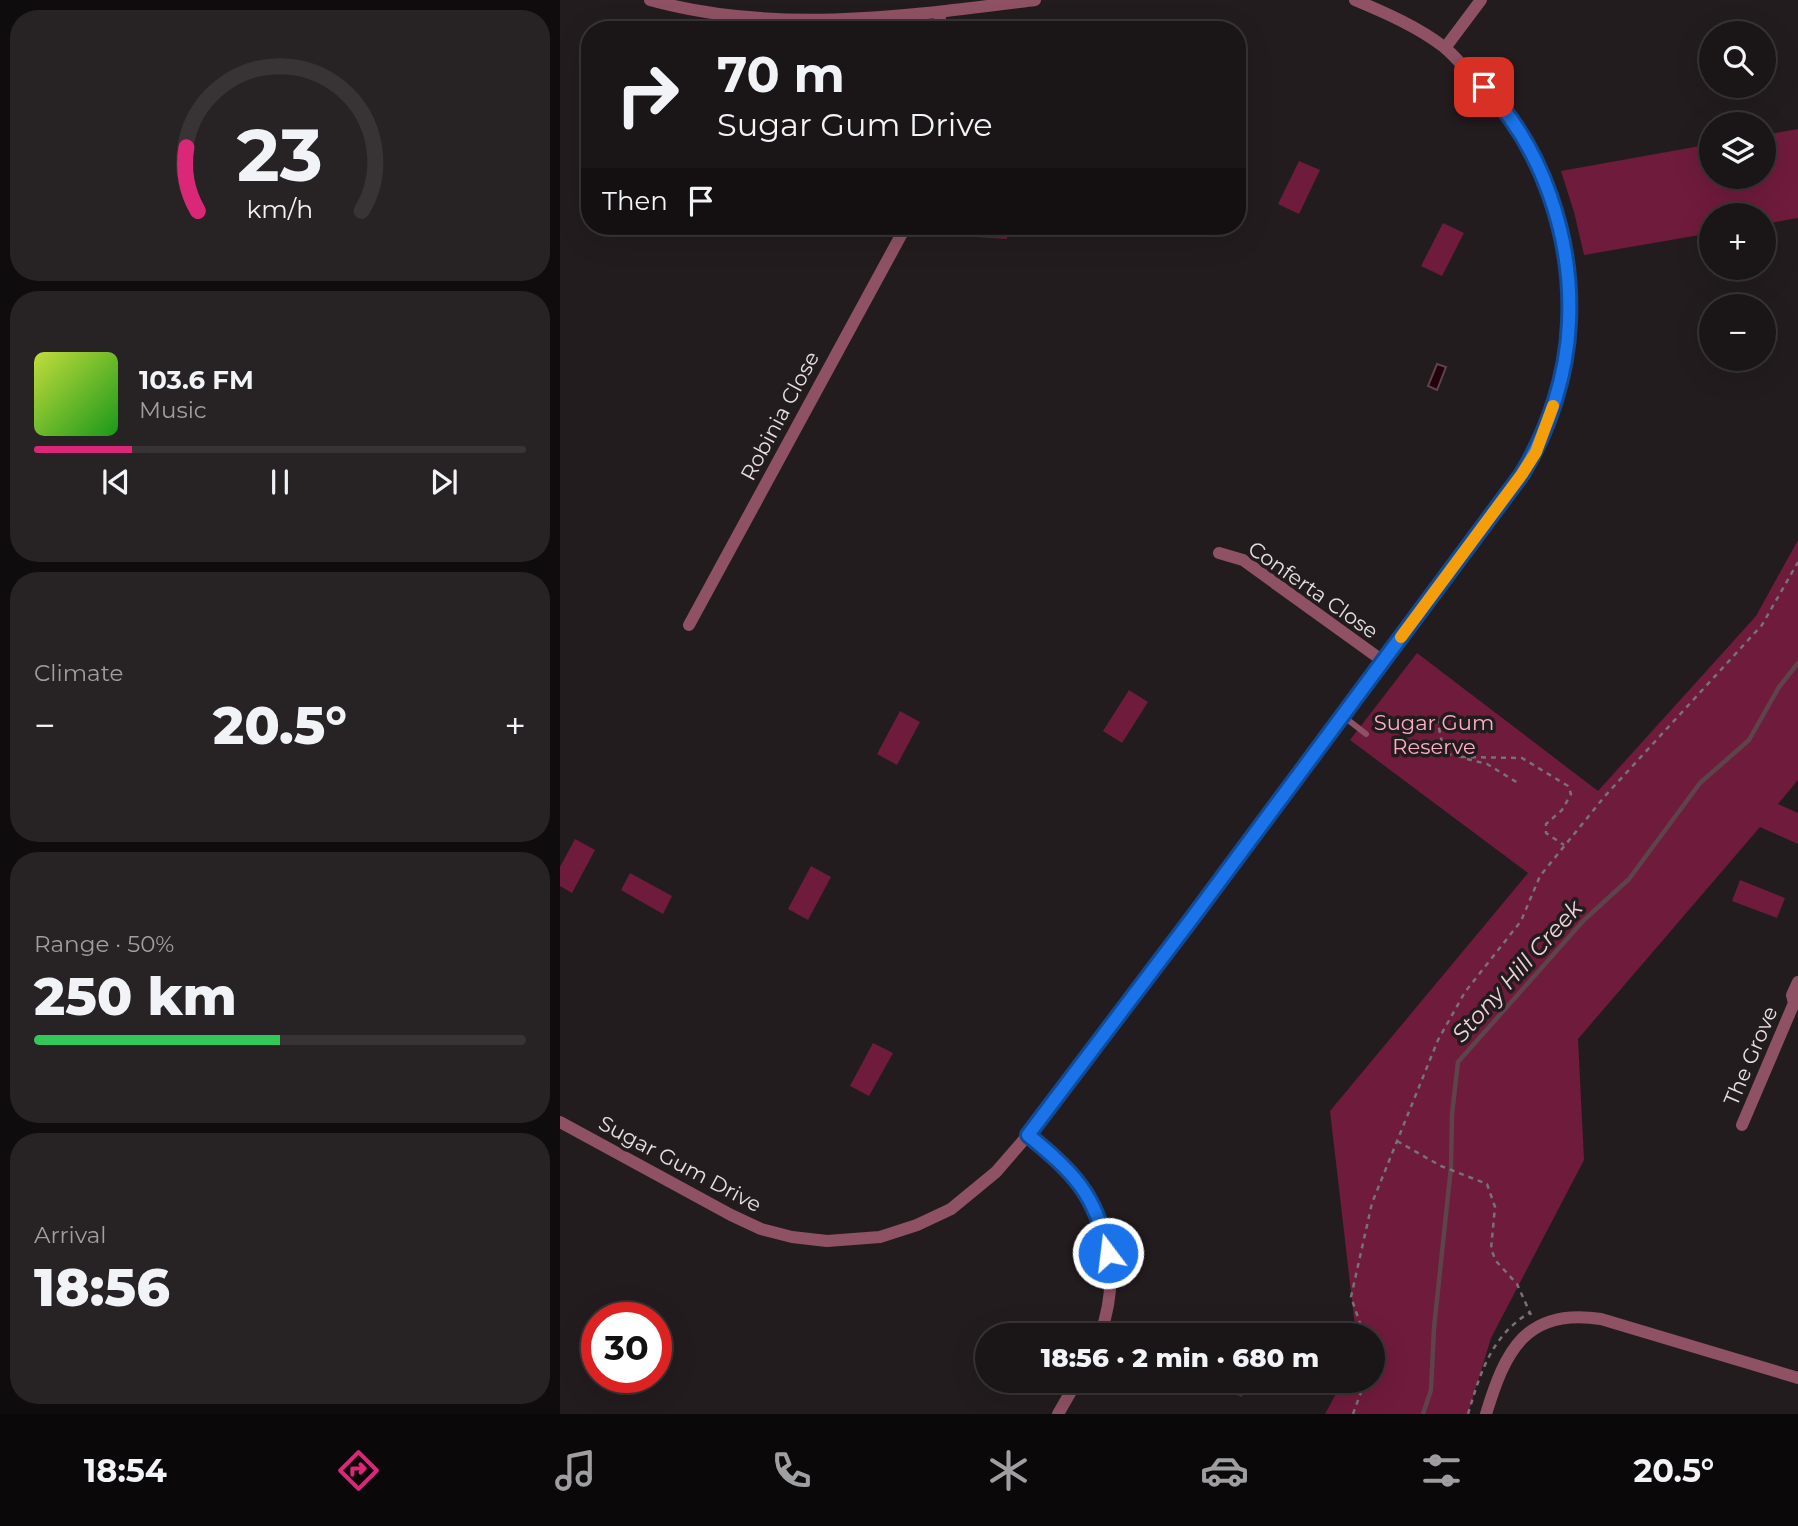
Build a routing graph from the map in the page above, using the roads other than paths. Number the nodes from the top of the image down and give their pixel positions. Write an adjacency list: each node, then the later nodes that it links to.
1 (650, 0): 5 (street)
2 (1035, 0): 5 (street)
3 (1355, 0): 7 (street, Sugar Gum Drive)
4 (1481, 0): 7 (street)
5 (940, 12): 6 (street)
6 (940, 21)
7 (1444, 47): 11 (street, Sugar Gum Drive)
8 (901, 235): 10 (street, Robinia Close)
9 (1219, 553): 11 (street, Conferta Close)
10 (689, 625)
11 (1382, 662): 12 (street, Sugar Gum Drive)
12 (1342, 716): 13 (lane); 18 (street, Sugar Gum Drive)
13 (1366, 734)
14 (1798, 982): 15 (street, The Grove)
15 (1796, 1002): 17 (street, The Grove)
16 (560, 1122): 18 (street, Sugar Gum Drive)
17 (1742, 1125)
18 (1028, 1135): 19 (street)
19 (1104, 1323)
20 (1798, 1378): 23 (street)
21 (1070, 1393): 22 (street)
22 (1058, 1414)
23 (1486, 1414)

